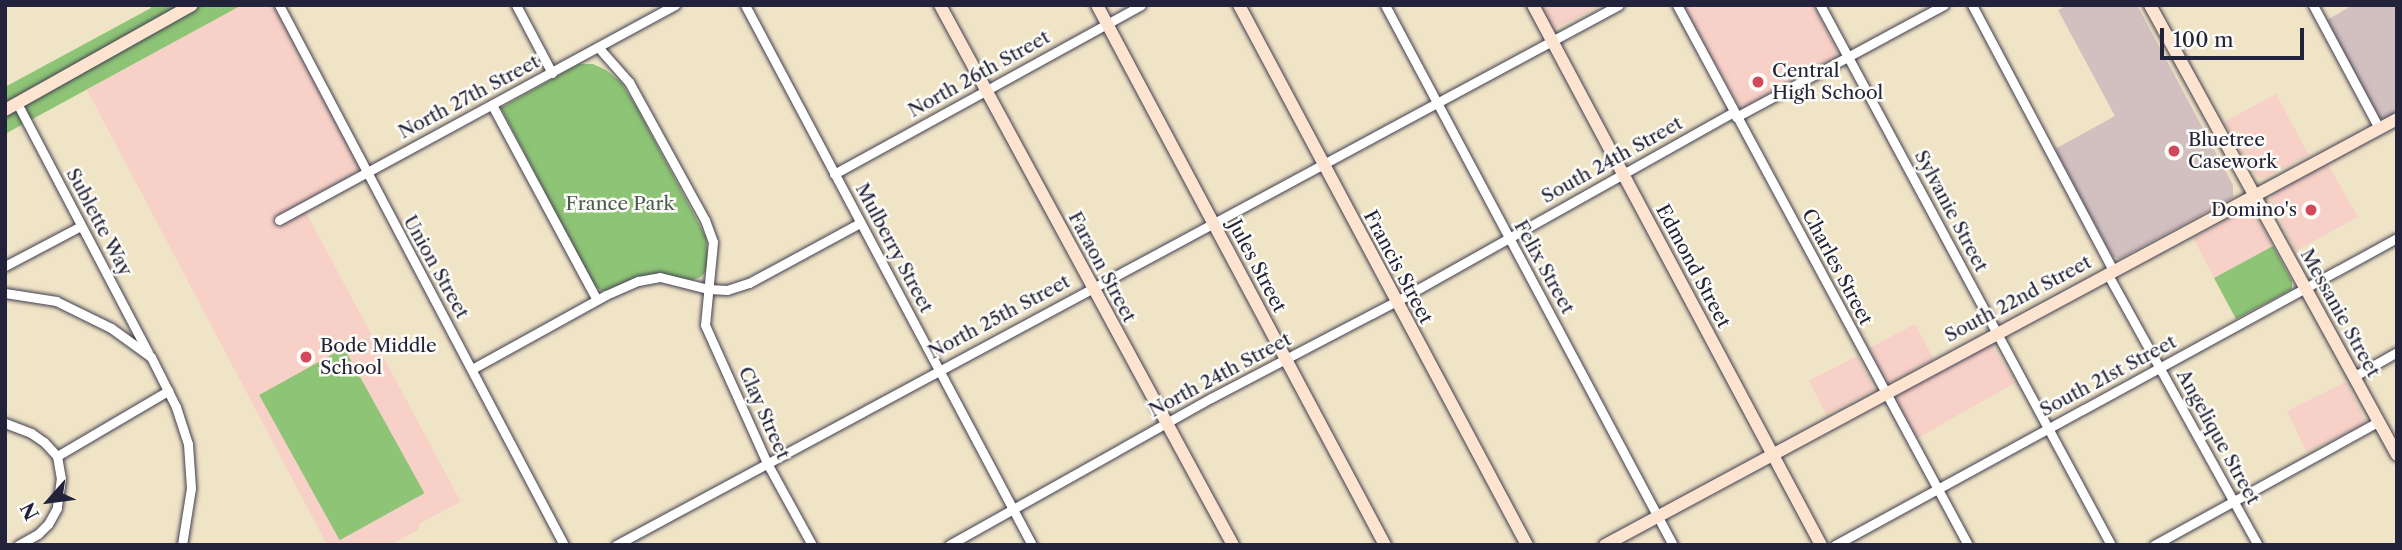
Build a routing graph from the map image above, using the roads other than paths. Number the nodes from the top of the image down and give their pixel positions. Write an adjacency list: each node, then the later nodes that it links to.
1 (192, 5): 26 (main road)
2 (279, 5): 32 (street, Union Street)
3 (516, 5): 23 (street)
4 (675, 5): 21 (street, North 27th Street)
5 (745, 5): 33 (street, Mulberry Street)
6 (940, 5): 24 (main road, Faraon Street)
7 (1097, 5): 19 (main road, Jules Street)
8 (1141, 5): 19 (street, North 26th Street)
9 (1239, 5): 31 (main road, Francis Street)
10 (1385, 5): 27 (street, Felix Street)
11 (1533, 5): 20 (main road, Edmond Street)
12 (1619, 5): 20 (street, North 25th Street)
13 (1677, 5): 28 (street, Charles Street)
14 (1821, 5): 22 (street, Sylvanie Street)
15 (1944, 5): 22 (street, South 24th Street)
16 (1972, 5): 43 (street, Angelique Street)
17 (2150, 5): 35 (main road, Messanie Street)
18 (2313, 5): 30 (street)
19 (1107, 24): 24 (street, North 26th Street); 37 (main road, Jules Street)
20 (1552, 42): 27 (street, North 25th Street); 34 (main road, Edmond Street)
21 (598, 47): 23 (street, North 27th Street); 46 (street)
22 (1848, 56): 28 (street, South 24th Street); 50 (street, Sylvanie Street)
23 (552, 72): 25 (street, North 27th Street)
24 (985, 90): 33 (street, North 26th Street); 44 (main road, Faraon Street)
25 (492, 105): 32 (street, North 27th Street); 48 (street)
26 (11, 106): 39 (street, Sublette Way)
27 (1438, 106): 31 (street, North 25th Street); 41 (street, Felix Street)
28 (1735, 115): 34 (street, South 24th Street); 59 (street, Charles Street)
29 (2397, 119): 30 (main road, South 22nd Street)
30 (2379, 128): 35 (main road, South 22nd Street)
31 (1322, 165): 37 (street, North 25th Street); 49 (main road, Francis Street)
32 (366, 173): 36 (street, North 27th Street); 55 (street, Union Street)
33 (834, 174): 38 (street, Mulberry Street)
34 (1622, 175): 41 (street, South 24th Street); 64 (main road, Edmond Street)
35 (2254, 195): 43 (main road, South 22nd Street); 45 (main road, Messanie Street)
36 (279, 220)
37 (1212, 222): 44 (street, North 25th Street); 53 (main road, Jules Street)
38 (860, 223): 46 (street); 56 (street, Mulberry Street)
39 (80, 226): 42 (street); 52 (street, Sublette Way)
40 (2397, 238): 45 (street, South 21st Street)
41 (1508, 239): 49 (street, North 24th Street); 71 (street, Felix Street)
42 (5, 266)
43 (2110, 272): 50 (main road, South 22nd Street); 54 (street, Angelique Street)
44 (1091, 287): 56 (street, North 25th Street); 62 (main road, Faraon Street)
45 (2305, 288): 54 (street, South 21st Street); 57 (main road, Messanie Street)
46 (708, 289): 48 (street); 67 (street, Clay Street)
47 (5, 293): 52 (street)
48 (597, 300): 55 (street)
49 (1395, 302): 53 (street, North 24th Street); 81 (main road, Francis Street)
50 (1996, 333): 59 (main road, South 22nd Street); 63 (street, Sylvanie Street)
51 (2397, 352): 57 (street)
52 (151, 357): 58 (street, Sublette Way)
53 (1285, 360): 62 (street, North 24th Street); 80 (main road, Jules Street)
54 (2160, 368): 63 (street, South 21st Street); 69 (street, Angelique Street)
55 (472, 369): 74 (street, Union Street)
56 (939, 369): 67 (street, North 25th Street); 70 (street, Mulberry Street)
57 (2353, 377): 60 (main road, Messanie Street)
58 (167, 391): 66 (street); 73 (street, Sublette Way)
59 (1885, 392): 64 (main road, South 22nd Street); 68 (street, Charles Street)
60 (2378, 422): 65 (main road, Messanie Street); 69 (street)
61 (5, 423): 66 (street)
62 (1166, 424): 70 (street, North 24th Street); 79 (main road, Faraon Street)
63 (2048, 428): 68 (street, South 21st Street); 87 (street, Sylvanie Street)
64 (1772, 454): 71 (main road, South 22nd Street); 84 (main road, Edmond Street)
65 (2397, 455)
66 (57, 456): 72 (street)
67 (767, 463): 75 (street, North 25th Street); 76 (street, Clay Street)
68 (1937, 488): 85 (street, South 21st Street); 86 (street, Charles Street)
69 (2234, 501): 88 (street); 89 (street, Angelique Street)
70 (1013, 509): 77 (street, North 24th Street); 78 (street, Mulberry Street)
71 (1658, 516): 82 (main road, South 22nd Street); 83 (street, Felix Street)
72 (18, 545)
73 (182, 545)
74 (564, 545)
75 (616, 545)
76 (813, 545)
77 (949, 545)
78 (1032, 545)
79 (1233, 545)
80 (1385, 545)
81 (1527, 545)
82 (1605, 545)
83 (1673, 545)
84 (1821, 545)
85 (1835, 545)
86 (1968, 545)
87 (2111, 545)
88 (2154, 545)
89 (2258, 545)

